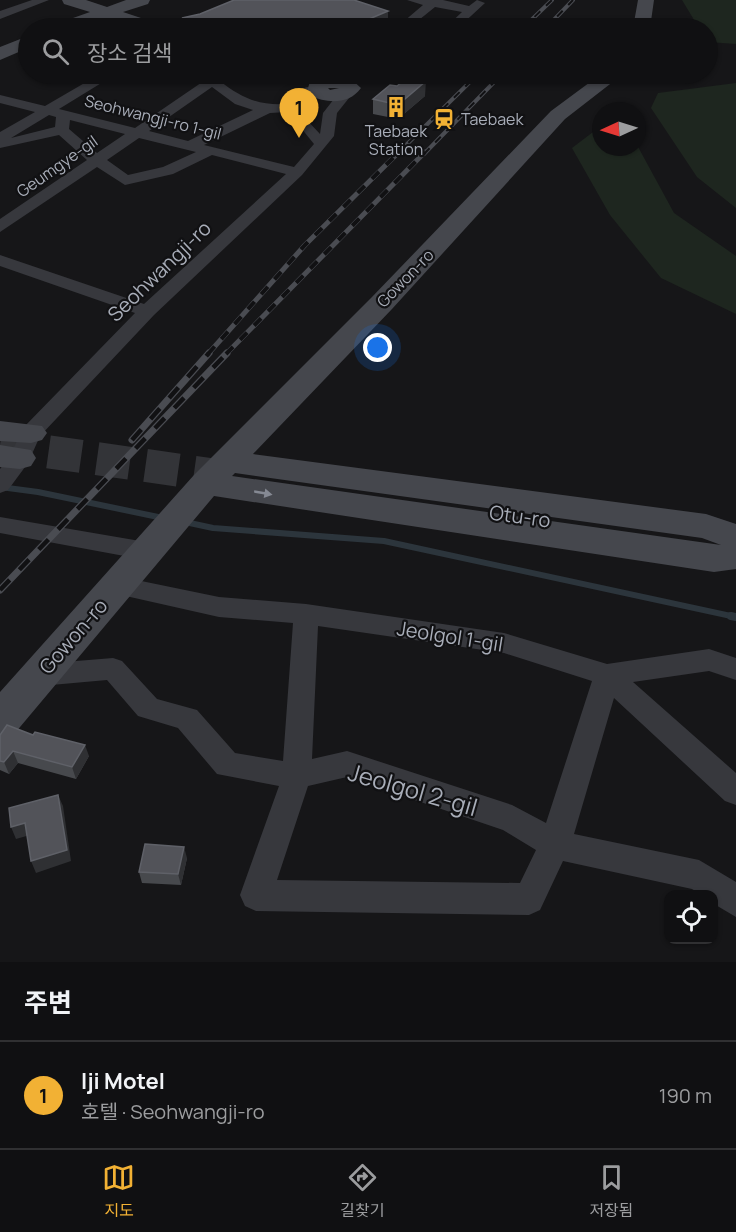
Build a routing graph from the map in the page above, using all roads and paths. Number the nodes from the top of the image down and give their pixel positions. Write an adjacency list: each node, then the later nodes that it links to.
1 (44, 0): 10 (street)
2 (70, 0): 9 (street)
3 (142, 0): 9 (street)
4 (413, 0): 7 (street)
5 (482, 0): 8 (street)
6 (646, 0): 15 (street)
7 (435, 2): 8 (street); 13 (street)
8 (472, 10): 14 (street)
9 (105, 12): 11 (street); 12 (street)
10 (0, 15)
11 (89, 18)
12 (123, 18)
13 (415, 18)
14 (463, 18)
15 (643, 18)
16 (18, 46): 17 (street)
17 (0, 54)
18 (95, 84): 29 (street)
19 (207, 84): 33 (street, Geumgye-gil)
20 (222, 84): 28 (street)
21 (317, 84): 27 (street)
22 (319, 84): 31 (street)
23 (320, 84): 31 (street, Seohwangji-ro)
24 (600, 84): 46 (street, Gowon-ro)
25 (0, 99): 26 (street, Seohwangji-ro 1-gil)
26 (31, 106): 29 (street, Seohwangji-ro 1-gil); 30 (street)
27 (292, 108): 28 (street); 36 (street)
28 (265, 110): 37 (street)
29 (56, 111): 32 (street); 33 (street, Seohwangji-ro 1-gil); 34 (street)
30 (3, 115)
31 (328, 120): 36 (street, Seohwangji-ro)
32 (63, 130): 35 (street); 39 (street)
33 (138, 132): 37 (street, Seohwangji-ro 1-gil); 39 (street, Geumgye-gil)
34 (0, 138)
35 (0, 144)
36 (322, 144): 40 (street, Seohwangji-ro)
37 (191, 145): 38 (street, Seohwangji-ro 1-gil)
38 (211, 150): 39 (street); 40 (street, Seohwangji-ro 1-gil)
39 (99, 159): 41 (street, Geumgye-gil)
40 (297, 172): 43 (street, Seohwangji-ro)
41 (0, 227)
42 (0, 260): 43 (street)
43 (147, 311): 45 (street, Seohwangji-ro)
44 (0, 431): 45 (street)
45 (17, 449): 47 (street, Seohwangji-ro)
46 (211, 477): 50 (street); 52 (street, Gowon-ro); 53 (street, one-way to 53)
47 (0, 485)
48 (304, 487): 51 (street, Otu-ro)
49 (0, 525): 52 (street)
50 (736, 537)
51 (736, 545)
52 (146, 551): 54 (street, Gowon-ro)
53 (736, 556)
54 (117, 585): 55 (street, Jeolgol 1-gil); 57 (street, Gowon-ro)
55 (306, 614): 58 (street, Jeolgol 1-gil); 60 (street)
56 (736, 669): 58 (street)
57 (40, 675): 59 (street, Gowon-ro); 60 (street, Jeolgol 2-gil)
58 (607, 675): 61 (street, Jeolgol 1-gil); 62 (street)
59 (0, 721)
60 (297, 776): 62 (street, Jeolgol 2-gil); 62 (street)
61 (736, 792)
62 (555, 845): 63 (street, Jeolgol 2-gil)
63 (736, 901)

